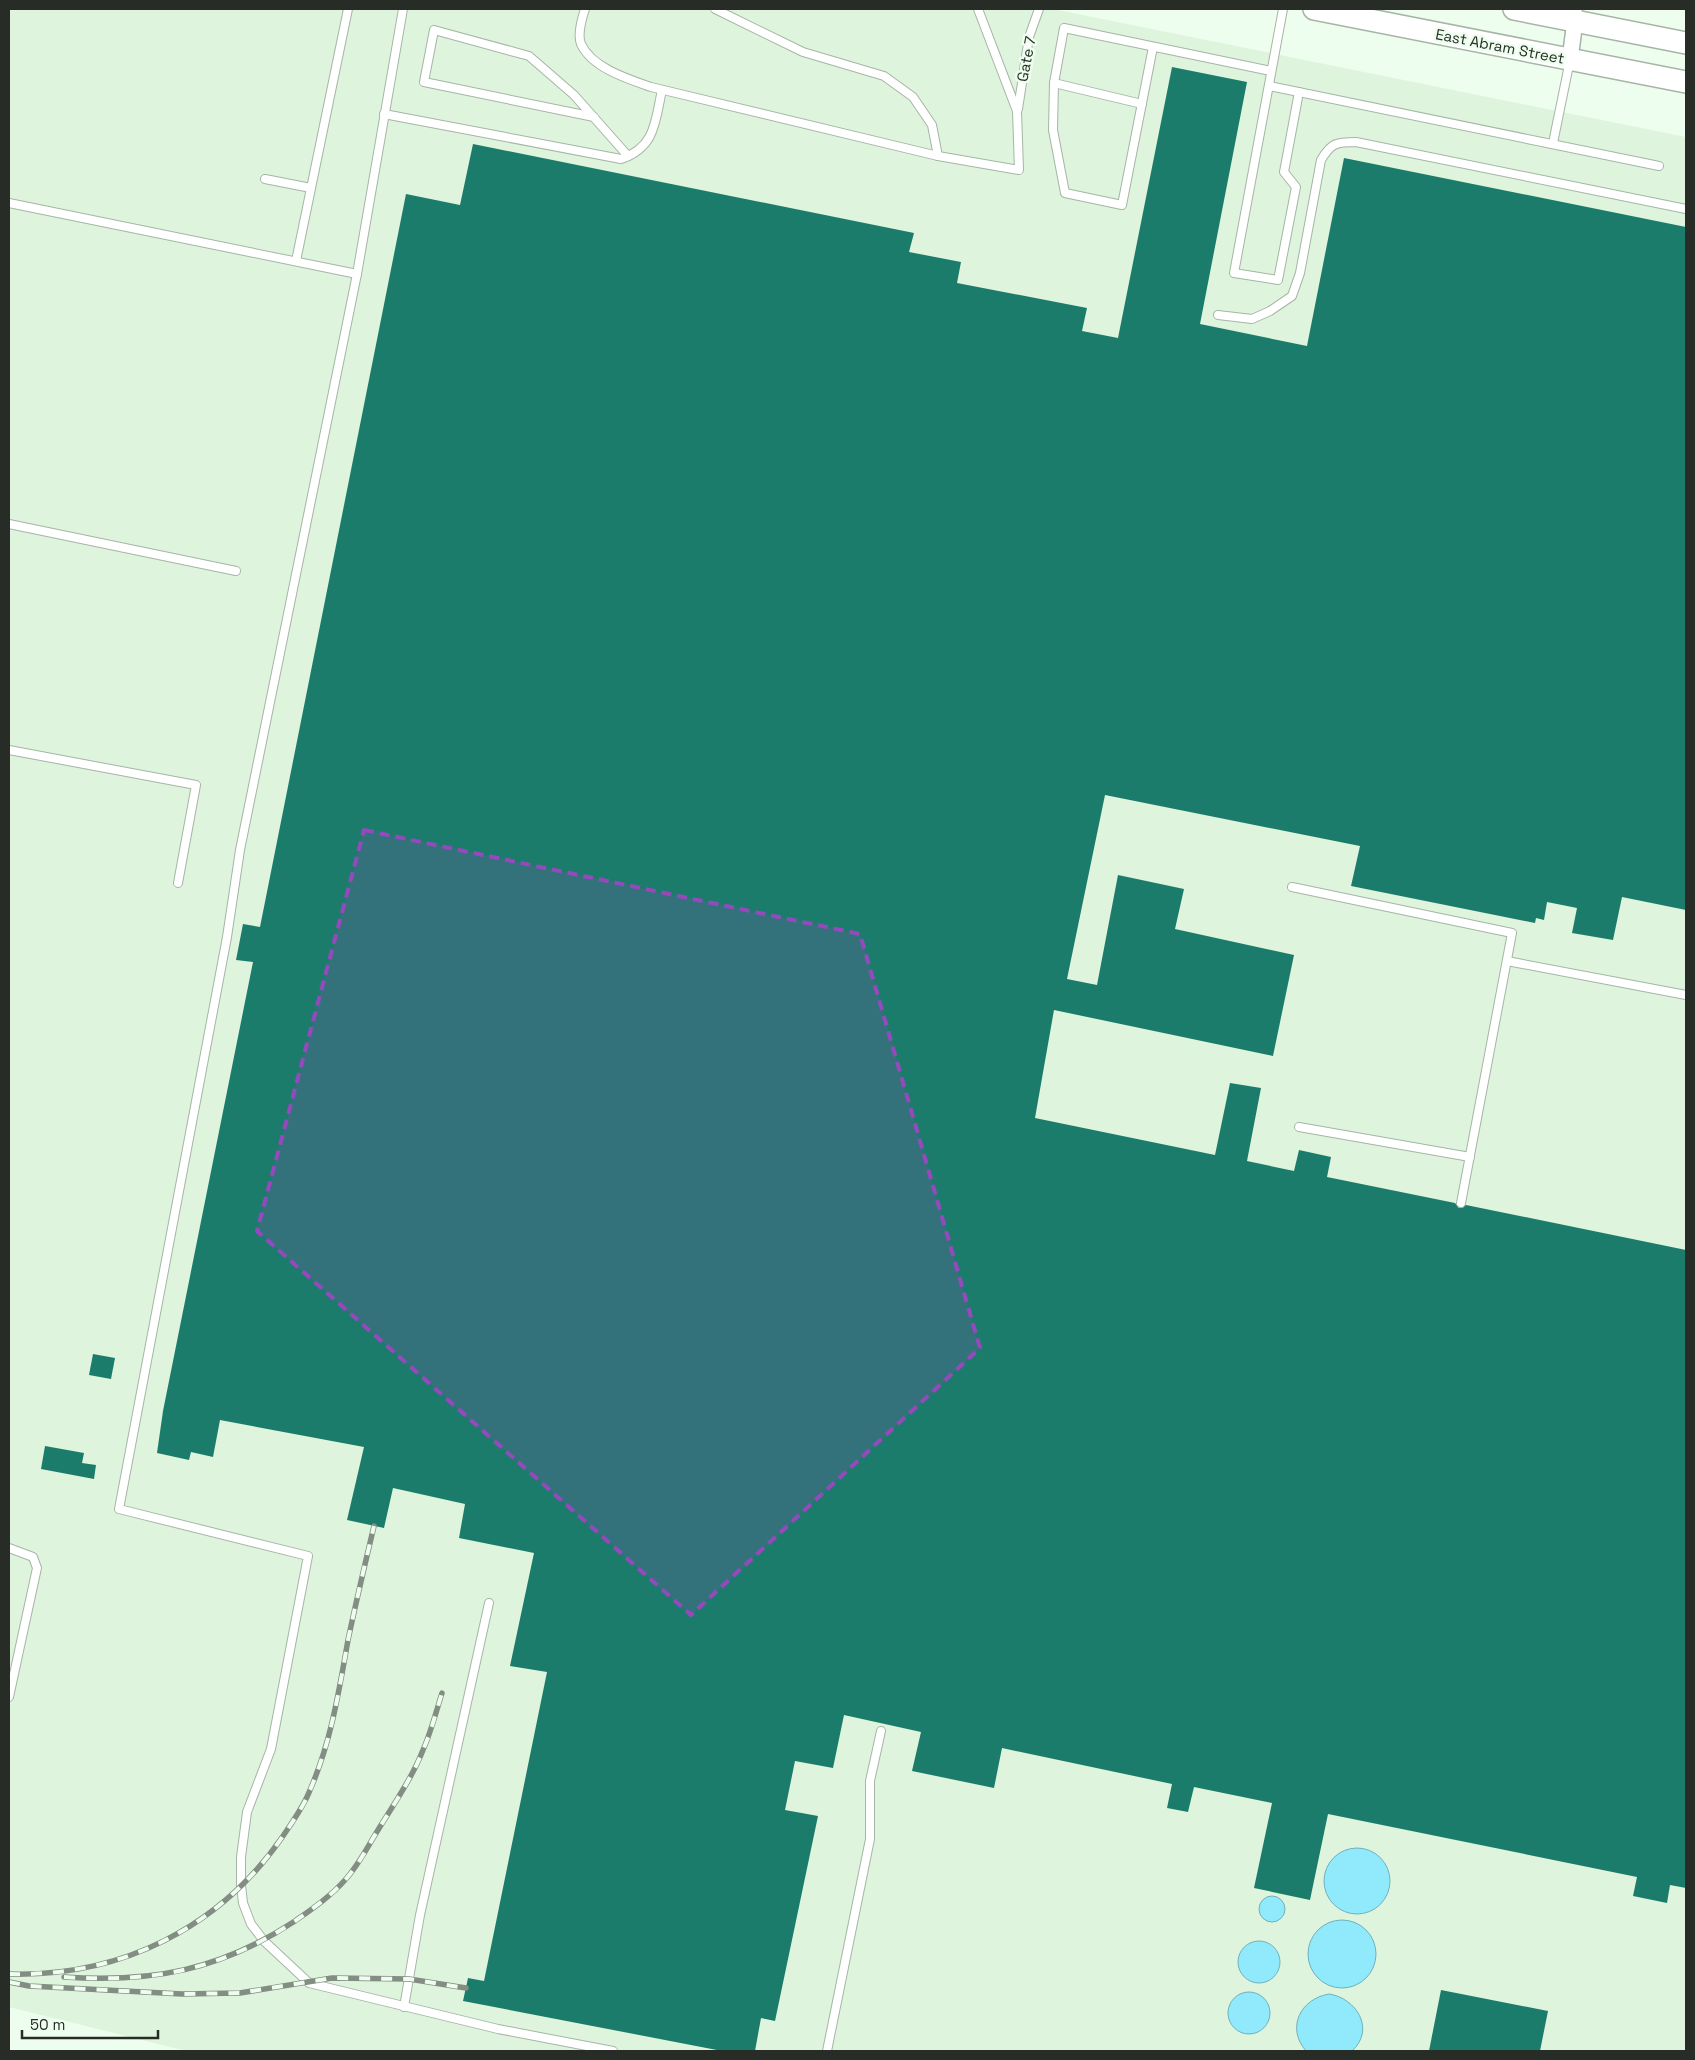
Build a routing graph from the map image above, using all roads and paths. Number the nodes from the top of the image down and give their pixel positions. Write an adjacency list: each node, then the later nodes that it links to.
1 (348, 9): 29 (lane)
2 (402, 9): 22 (lane)
3 (585, 9): 18 (lane)
4 (715, 9): 26 (lane)
5 (978, 9): 21 (lane)
6 (1039, 9): 21 (lane, Gate 7)
7 (1283, 9): 14 (lane)
8 (1314, 9): 13 (main road, East Abram Street)
9 (1514, 9): 10 (main road)
10 (1575, 15): 11 (main road); 13 (street)
11 (1686, 44)
12 (1153, 47): 14 (lane); 16 (lane); 20 (lane)
13 (1570, 59): 15 (main road, East Abram Street); 24 (lane)
14 (1271, 71): 17 (lane)
15 (1686, 82)
16 (1054, 83): 20 (lane); 20 (lane)
17 (1269, 86): 19 (lane); 19 (lane)
18 (662, 90): 25 (lane); 26 (lane)
19 (1300, 92): 24 (lane)
20 (1142, 104)
21 (1018, 111): 26 (lane)
22 (384, 114): 25 (lane); 33 (lane)
23 (594, 118): 23 (lane); 25 (lane)
24 (1553, 143): 27 (lane)
25 (628, 156)
26 (938, 156)
27 (1659, 166)
28 (265, 179): 29 (lane)
29 (311, 188): 32 (lane)
30 (9, 203): 32 (lane)
31 (1686, 210): 34 (lane)
32 (296, 261): 33 (lane)
33 (357, 274): 49 (lane)
34 (1218, 315)
35 (9, 524): 36 (lane)
36 (236, 571)
37 (9, 750): 38 (lane)
38 (178, 883)
39 (1292, 887): 40 (lane)
40 (1507, 960): 41 (lane); 43 (lane)
41 (1686, 995)
42 (1299, 1127): 43 (lane)
43 (1470, 1158): 44 (lane)
44 (1461, 1203)
45 (9, 1548): 47 (lane)
46 (489, 1603): 49 (lane)
47 (9, 1697)
48 (881, 1731): 51 (lane)
49 (404, 2007): 50 (lane)
50 (613, 2051)
51 (827, 2051)

